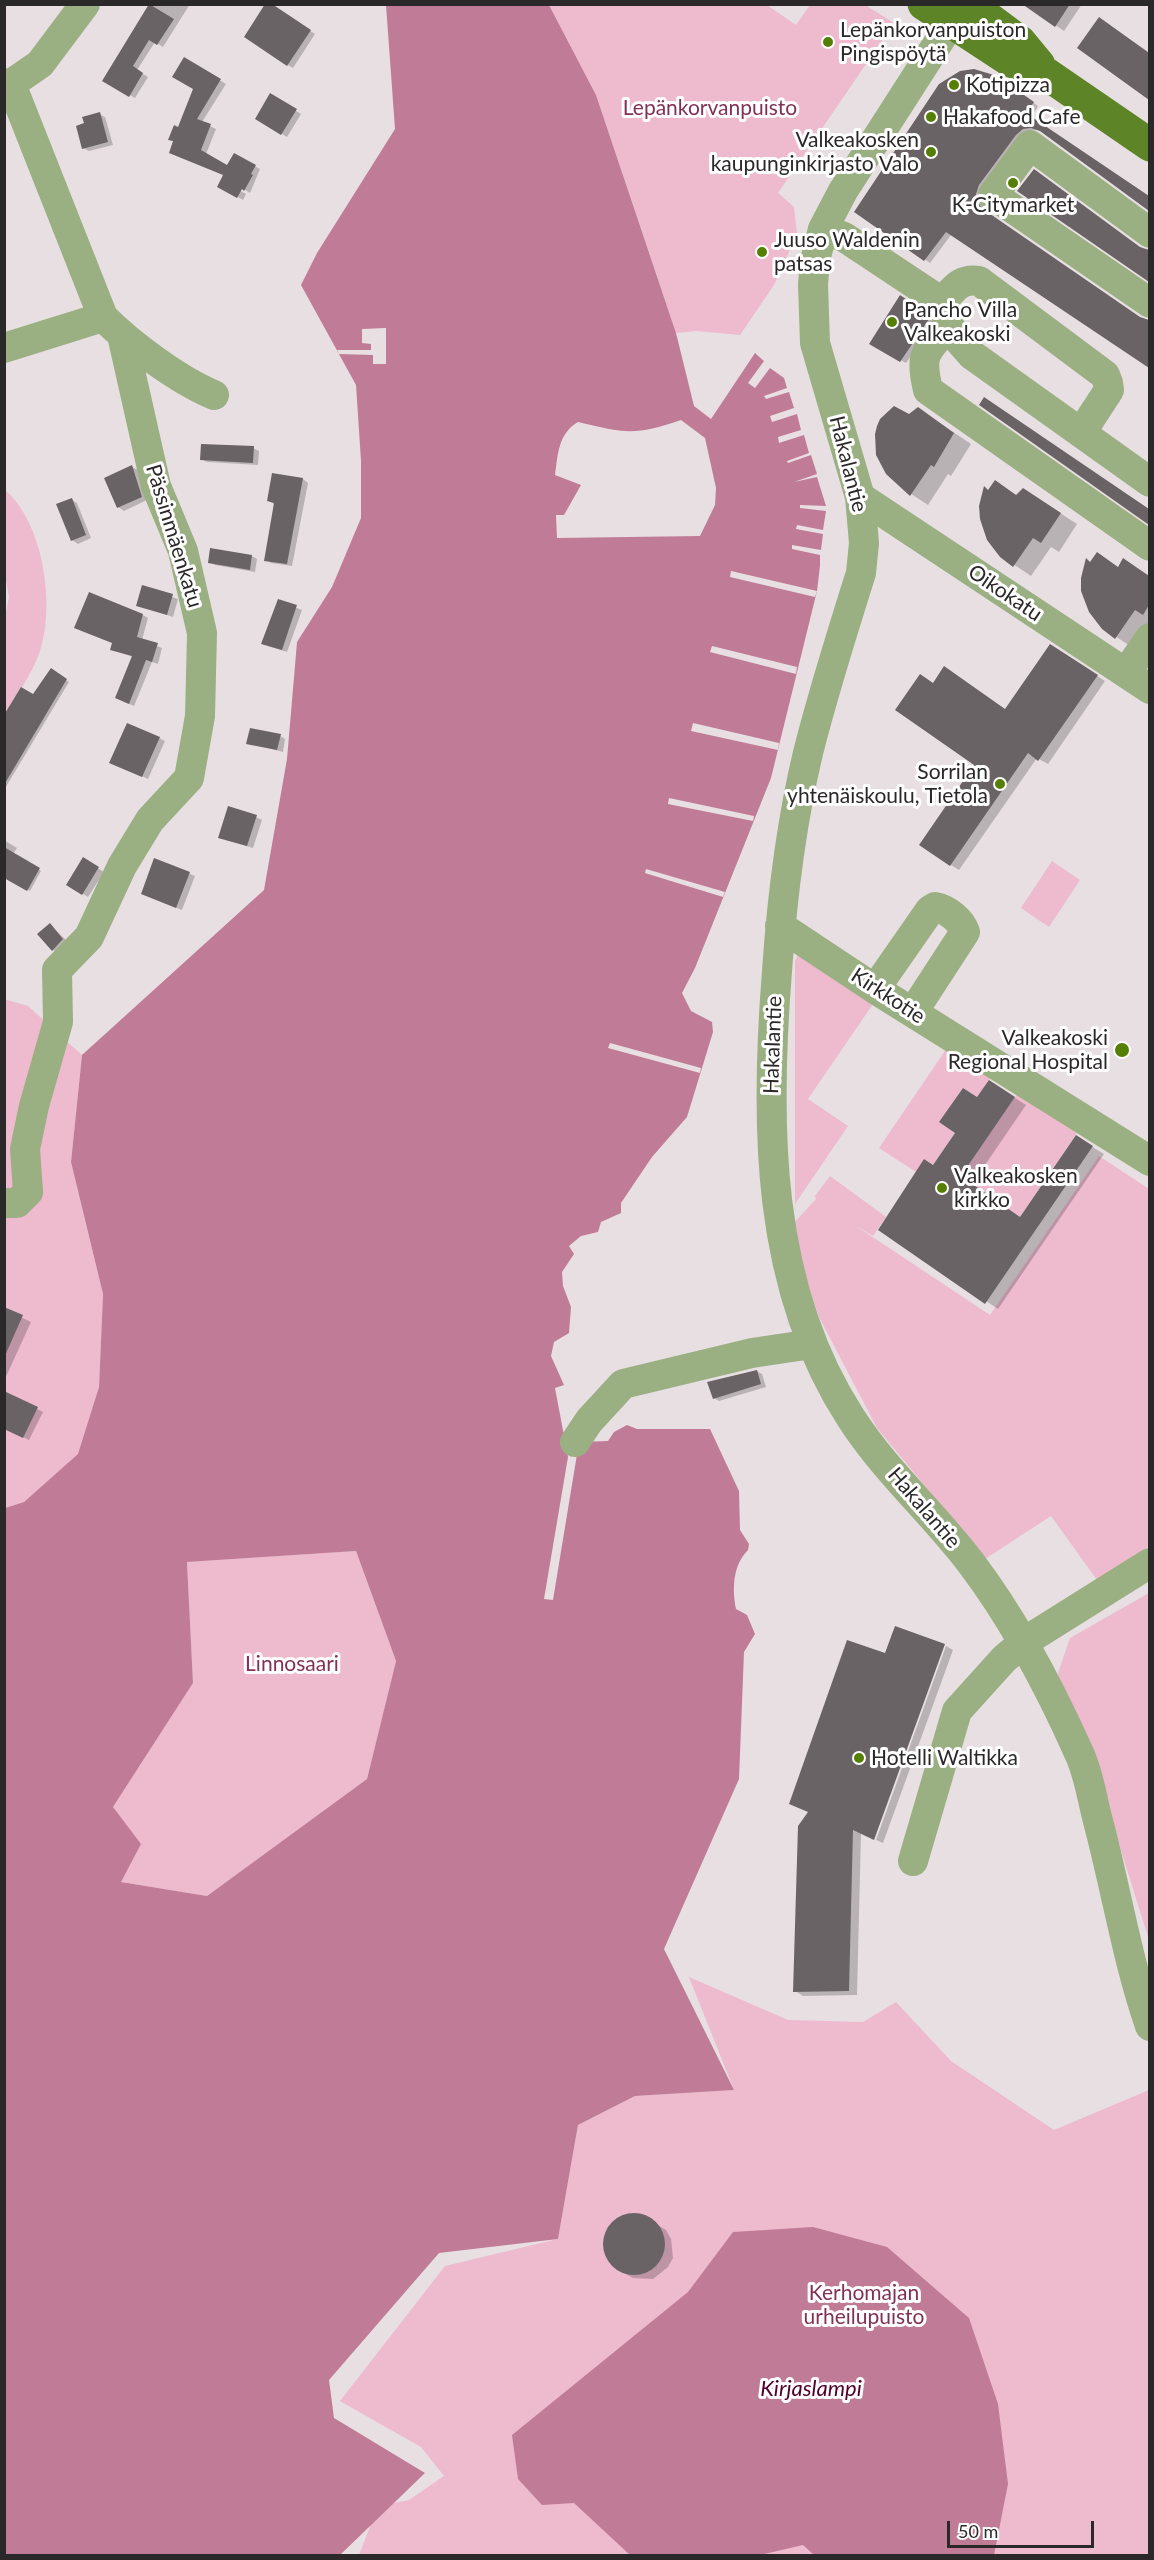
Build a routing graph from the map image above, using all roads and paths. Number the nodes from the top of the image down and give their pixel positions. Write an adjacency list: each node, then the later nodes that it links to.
1 (85, 4): 4 (street)
2 (924, 4): 3 (main road)
3 (961, 11): 5 (main road); 6 (street, Hakalantie)
4 (8, 84): 10 (street, Pässinmäenkatu)
5 (1149, 145)
6 (824, 229): 9 (street); 15 (street, Hakalantie)
7 (1149, 233): 8 (street)
8 (1149, 303)
9 (946, 313): 13 (street); 13 (street); 16 (street)
10 (112, 326): 11 (street); 12 (street); 23 (street, Pässinmäenkatu)
11 (4, 348)
12 (214, 395)
13 (1081, 433): 14 (street)
14 (1149, 482)
15 (860, 497): 18 (street, Oikokatu); 19 (street, Hakalantie)
16 (1149, 546)
17 (1149, 638): 18 (street)
18 (1138, 681)
19 (780, 926): 20 (street, Kirkkotie); 24 (street, Hakalantie)
20 (875, 988): 21 (street, Kirkkotie); 21 (street)
21 (913, 1012): 22 (street, Kirkkotie)
22 (1149, 1161)
23 (4, 1203)
24 (812, 1344): 25 (street); 27 (street, Hakalantie)
25 (575, 1442)
26 (1149, 1563): 27 (street)
27 (1024, 1642): 28 (street); 29 (street, Hakalantie)
28 (913, 1861)
29 (1149, 2026)

